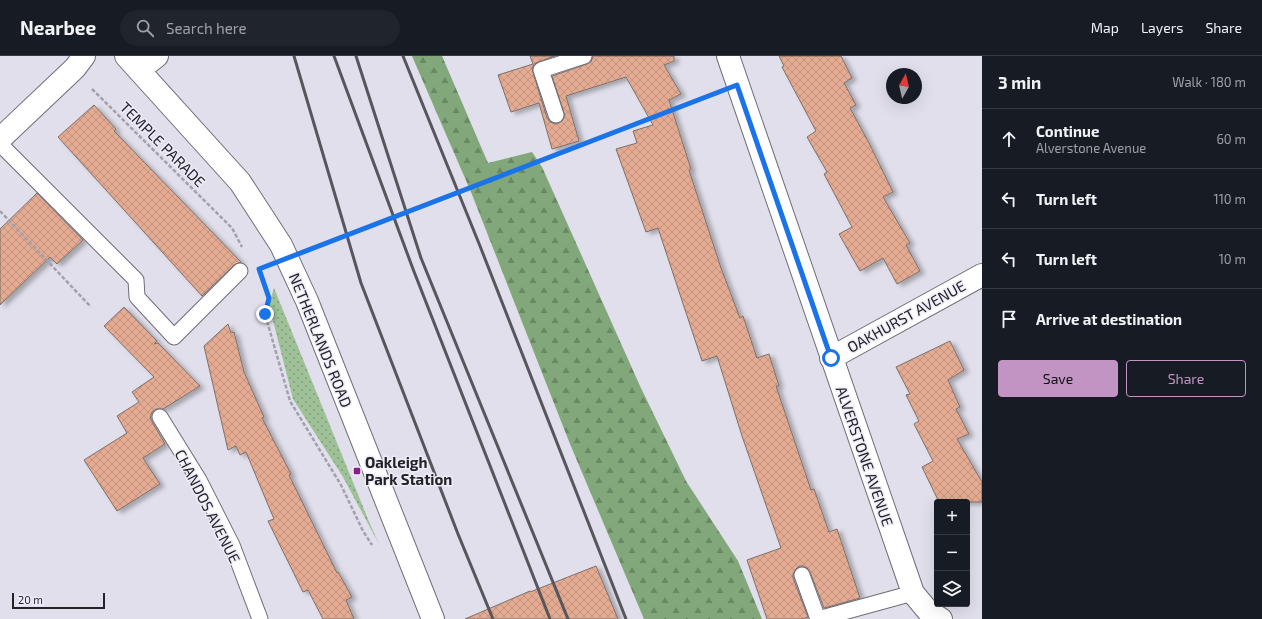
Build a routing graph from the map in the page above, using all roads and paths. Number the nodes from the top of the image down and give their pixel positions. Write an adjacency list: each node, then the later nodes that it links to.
1 (84, 56): 9 (street)
2 (157, 56): 5 (street)
3 (584, 56): 8 (lane)
4 (728, 56): 6 (street, ALVERSTONE AVENUE)
5 (133, 63): 22 (street, NETHERLANDS ROAD)
6 (737, 85): 16 (street, ALVERSTONE AVENUE); 18 (path, bridge)
7 (88, 93): 12 (path, TEMPLE PARADE)
8 (556, 115)
9 (0, 139)
10 (0, 144): 13 (lane)
11 (0, 210): 15 (path)
12 (243, 248)
13 (240, 271)
14 (982, 275): 16 (street, OAKHURST AVENUE)
15 (91, 307)
16 (831, 358): 20 (street, ALVERSTONE AVENUE)
17 (160, 417): 21 (lane, CHANDOS AVENUE)
18 (376, 551)
19 (802, 575): 20 (lane)
20 (913, 593): 23 (street, ALVERSTONE AVENUE)
21 (260, 619)
22 (433, 619)
23 (940, 619)

